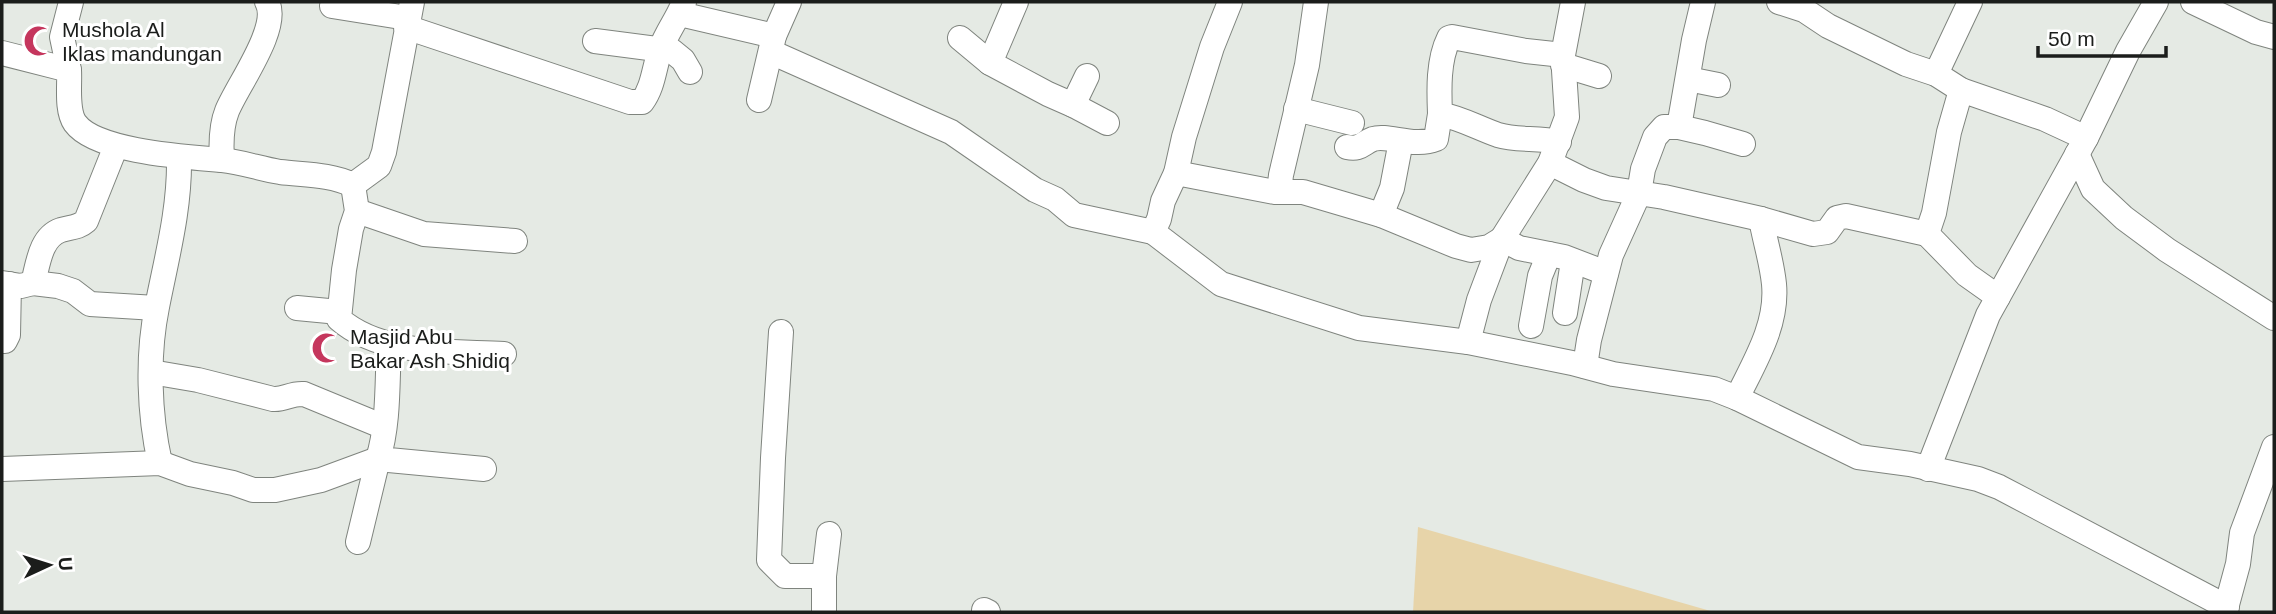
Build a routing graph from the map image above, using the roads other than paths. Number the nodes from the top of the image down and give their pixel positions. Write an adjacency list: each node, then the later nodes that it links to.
1 (71, 2): 24 (street)
2 (267, 2): 46 (street)
3 (789, 2): 19 (street)
4 (1016, 2): 23 (street)
5 (1230, 2): 47 (street)
6 (1316, 2): 34 (street)
7 (1573, 2): 22 (street)
8 (1703, 2): 29 (street)
9 (1970, 2): 26 (street)
10 (2156, 2): 42 (street)
11 (2193, 2): 16 (street)
12 (1787, 3): 26 (street)
13 (332, 6): 15 (street)
14 (682, 8): 19 (street); 20 (street)
15 (409, 16): 20 (street); 48 (street)
16 (2274, 37)
17 (960, 38): 23 (street)
18 (595, 41): 20 (street)
19 (773, 44): 32 (street); 54 (street)
20 (661, 48): 25 (street)
21 (2, 53): 24 (street)
22 (1563, 60): 28 (street); 35 (street); 44 (street)
23 (990, 63): 33 (street)
24 (69, 70): 41 (street)
25 (690, 72)
26 (1936, 74): 31 (street)
27 (1087, 76): 33 (street)
28 (1599, 76)
29 (1688, 79): 30 (street); 38 (street)
30 (1718, 85)
31 (1961, 90): 42 (street); 55 (street)
32 (759, 100)
33 (1073, 104): 36 (street)
34 (1296, 109): 37 (street); 49 (street)
35 (1440, 114): 39 (street); 44 (street)
36 (1107, 122)
37 (1352, 122)
38 (1679, 127): 40 (street); 50 (street)
39 (1401, 141): 43 (street); 52 (street)
40 (1743, 144)
41 (116, 146): 45 (street); 60 (street)
42 (2081, 146): 61 (street); 66 (street)
43 (1347, 147)
44 (1555, 153): 50 (street); 56 (street)
45 (179, 157): 46 (street); 62 (street)
46 (222, 160): 48 (street)
47 (1176, 173): 49 (street); 54 (street)
48 (353, 184): 51 (street)
49 (1279, 192): 52 (street)
50 (1639, 194): 53 (street); 59 (street)
51 (357, 211): 57 (street); 64 (street)
52 (1381, 215): 56 (street)
53 (1761, 219): 55 (street); 75 (street)
54 (1153, 232): 70 (street)
55 (1927, 234): 61 (street)
56 (1502, 239): 58 (street); 70 (street)
57 (515, 241)
58 (1564, 253): 59 (street); 65 (street); 67 (street)
59 (1606, 273): 73 (street)
60 (15, 283): 62 (street); 69 (street)
61 (1998, 297): 82 (street)
62 (156, 309): 74 (street)
63 (297, 309): 64 (street)
64 (339, 312): 71 (street)
65 (1565, 313)
66 (2274, 318)
67 (1531, 326)
68 (781, 332): 85 (street)
69 (2, 341)
70 (1468, 342): 73 (street)
71 (389, 345): 72 (street); 76 (street)
72 (504, 354)
73 (1585, 366): 75 (street)
74 (151, 372): 76 (street); 79 (street)
75 (1737, 398): 82 (street)
76 (384, 427): 78 (street)
77 (2274, 447): 86 (street)
78 (378, 459): 79 (street); 81 (street); 84 (street)
79 (160, 463): 80 (street)
80 (2, 469)
81 (484, 469)
82 (1928, 469): 86 (street)
83 (829, 534): 85 (street)
84 (358, 542)
85 (824, 594)
86 (2226, 609)

